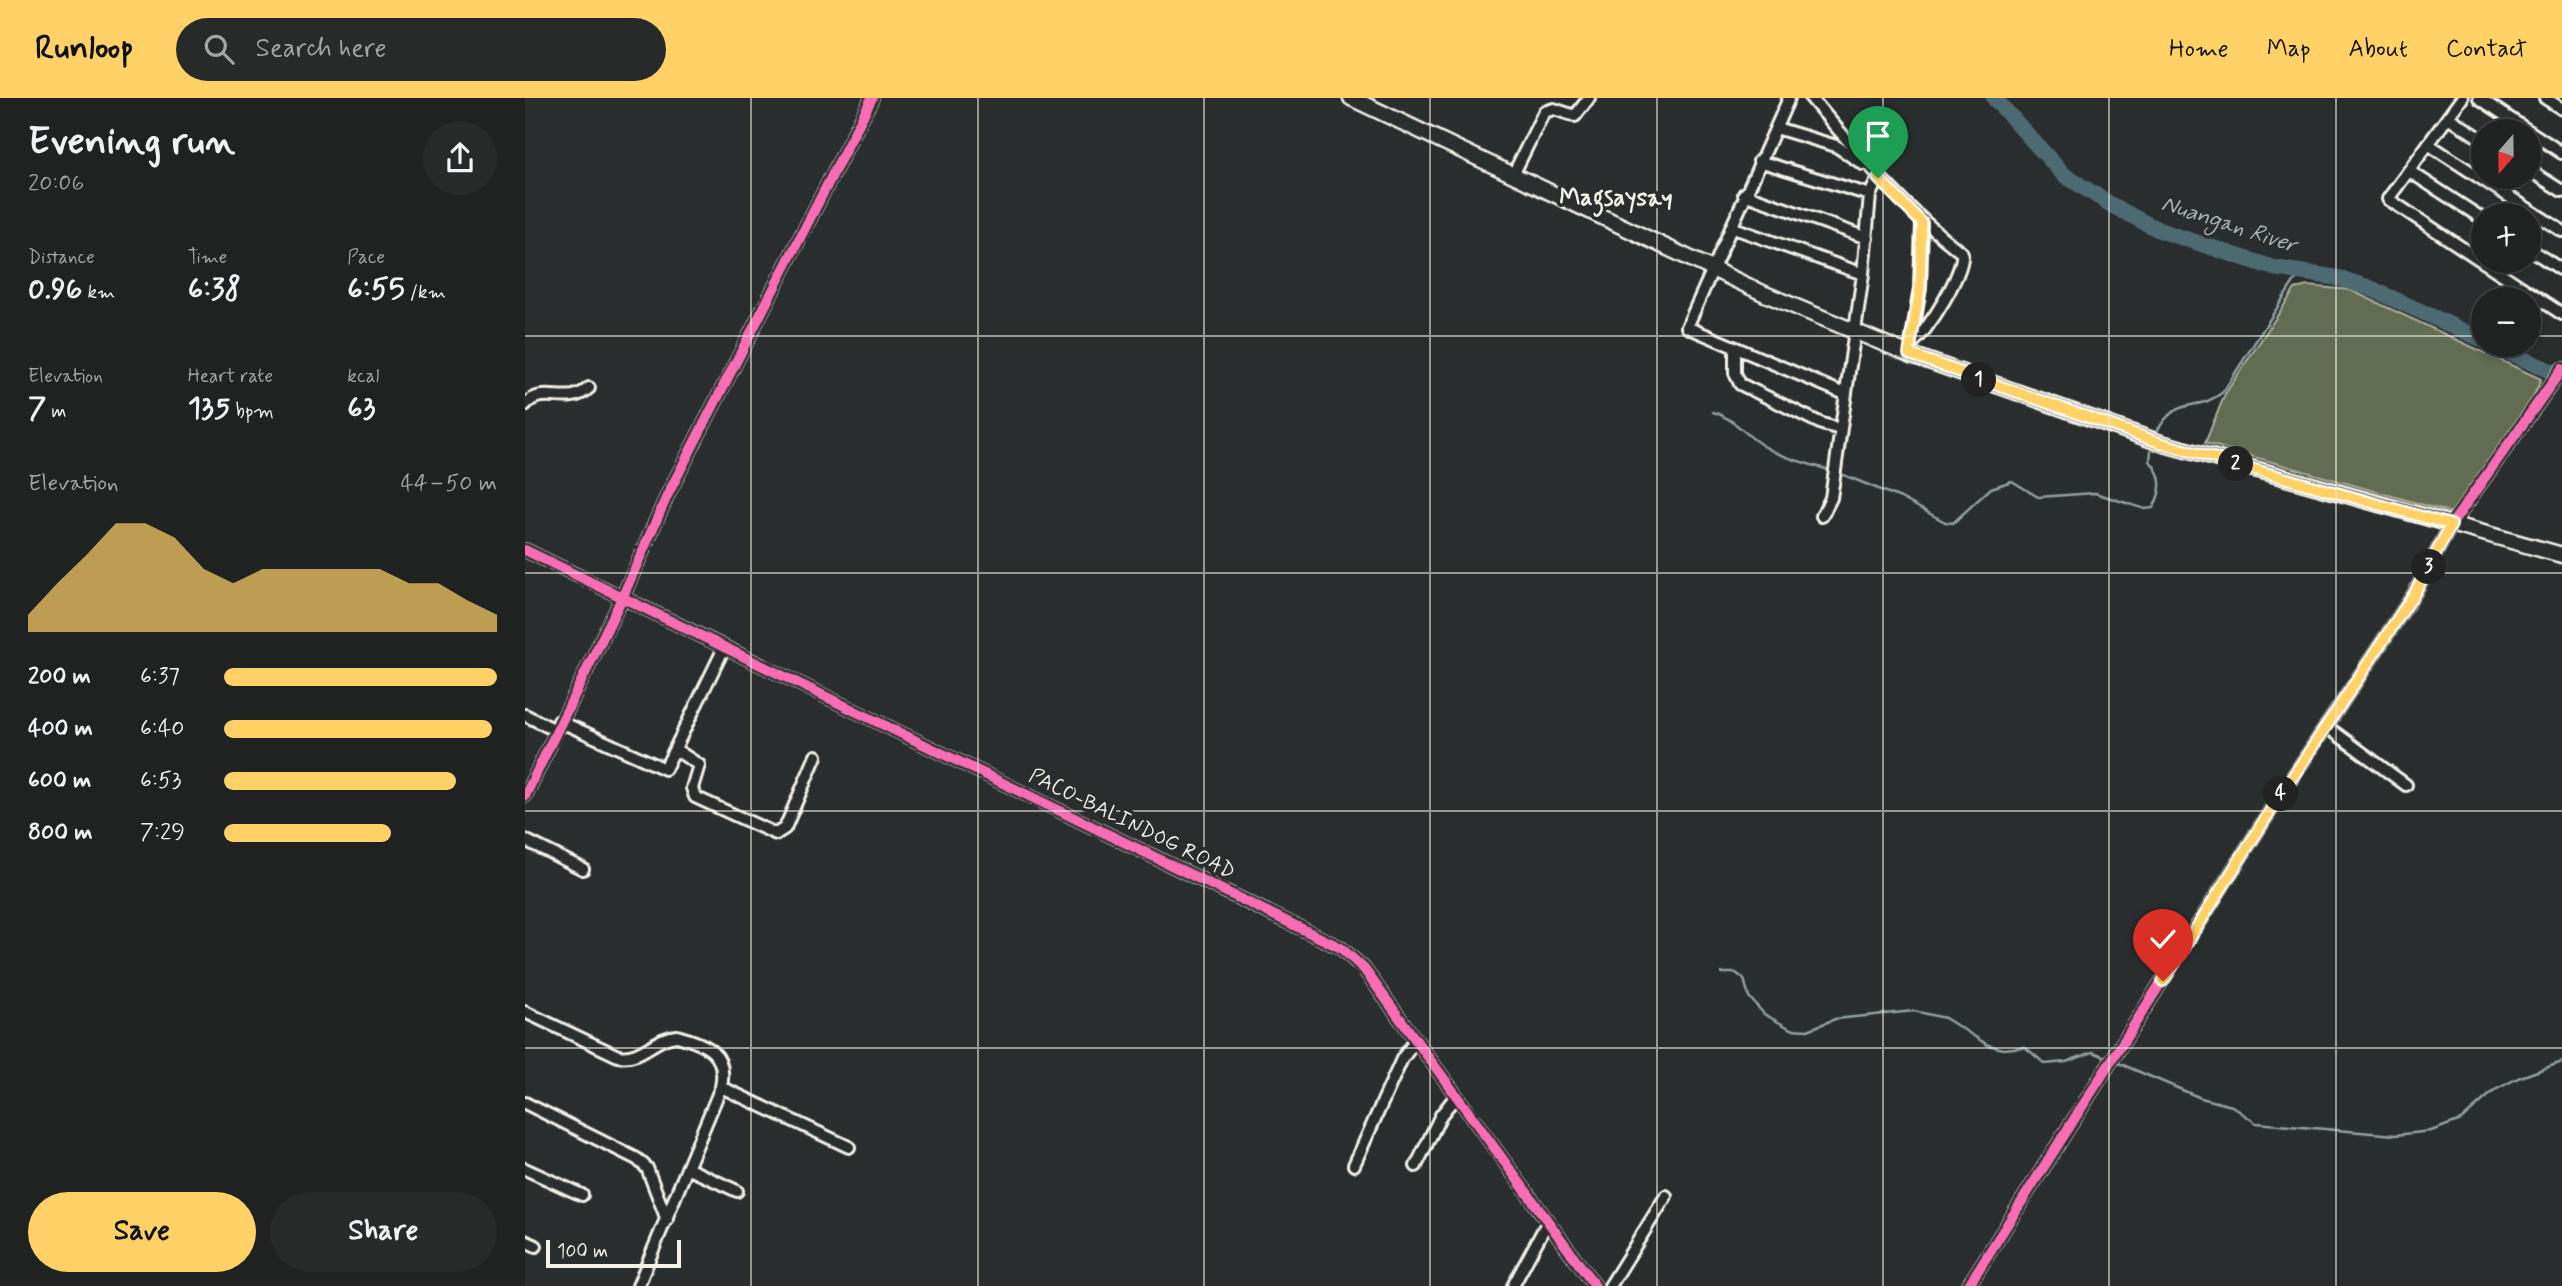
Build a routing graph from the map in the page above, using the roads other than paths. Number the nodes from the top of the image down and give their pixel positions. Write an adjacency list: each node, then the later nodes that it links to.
1 (872, 98): 46 (street)
2 (1351, 98): 17 (main road)
3 (1589, 98): 17 (street)
4 (1789, 98): 11 (street)
5 (1811, 98): 18 (street)
6 (2462, 98): 10 (street)
7 (2479, 98): 14 (street)
8 (2545, 98): 9 (street)
9 (2562, 109)
10 (2448, 117): 12 (street); 13 (street)
11 (1776, 128): 15 (street); 18 (street)
12 (2471, 132)
13 (2428, 144): 16 (street); 26 (street)
14 (2562, 153)
15 (1759, 161): 21 (street); 22 (street)
16 (2409, 171): 23 (street); 33 (street)
17 (1514, 173): 29 (main road)
18 (1876, 174): 22 (street); 24 (street)
19 (2541, 178): 20 (street)
20 (2562, 191)
21 (1744, 194): 25 (street); 27 (street)
22 (1870, 195): 27 (street)
23 (2471, 211)
24 (1922, 223): 36 (street); 36 (street)
25 (1731, 227): 29 (street); 31 (street)
26 (2562, 231)
27 (1867, 238): 31 (street)
28 (2541, 257): 30 (street)
29 (1713, 268): 34 (main road); 35 (street)
30 (2562, 270)
31 (1863, 274): 34 (street)
32 (2562, 298): 33 (street)
33 (2559, 312)
34 (1854, 333): 36 (main road); 39 (street)
35 (1735, 348): 39 (street); 41 (street)
36 (1910, 349): 43 (main road)
37 (2562, 369): 43 (street)
38 (589, 388): 40 (street)
39 (1845, 394): 41 (street)
40 (525, 405)
41 (1840, 429): 42 (street)
42 (1822, 516)
43 (2451, 525): 45 (main road); 50 (street)
44 (525, 550): 46 (street, PACO-BALINDOG ROAD)
45 (2562, 555)
46 (623, 596): 47 (street, PACO-BALINDOG ROAD); 49 (street)
47 (724, 648): 51 (street); 58 (street, PACO-BALINDOG ROAD)
48 (525, 715): 49 (street)
49 (557, 725): 51 (street); 54 (street)
50 (2326, 726): 53 (street); 78 (street)
51 (676, 750): 52 (street)
52 (817, 756)
53 (2406, 785)
54 (525, 796)
55 (525, 840): 56 (street)
56 (583, 869)
57 (525, 1012): 59 (street)
58 (1416, 1040): 60 (street, PACO-BALINDOG ROAD); 63 (street)
59 (721, 1087): 62 (street); 65 (street)
60 (1456, 1096): 64 (street); 71 (street, PACO-BALINDOG ROAD)
61 (525, 1103): 70 (street)
62 (849, 1147)
63 (1353, 1165)
64 (1416, 1166)
65 (687, 1168): 67 (street); 70 (street)
66 (525, 1169): 68 (street)
67 (737, 1191)
68 (582, 1195)
69 (1666, 1196): 77 (street)
70 (667, 1220): 74 (street)
71 (1547, 1223): 75 (street); 76 (street, PACO-BALINDOG ROAD)
72 (525, 1241): 73 (street)
73 (536, 1246)
74 (638, 1286)
75 (1513, 1286)
76 (1595, 1286)
77 (1610, 1286)
78 (1968, 1286)

